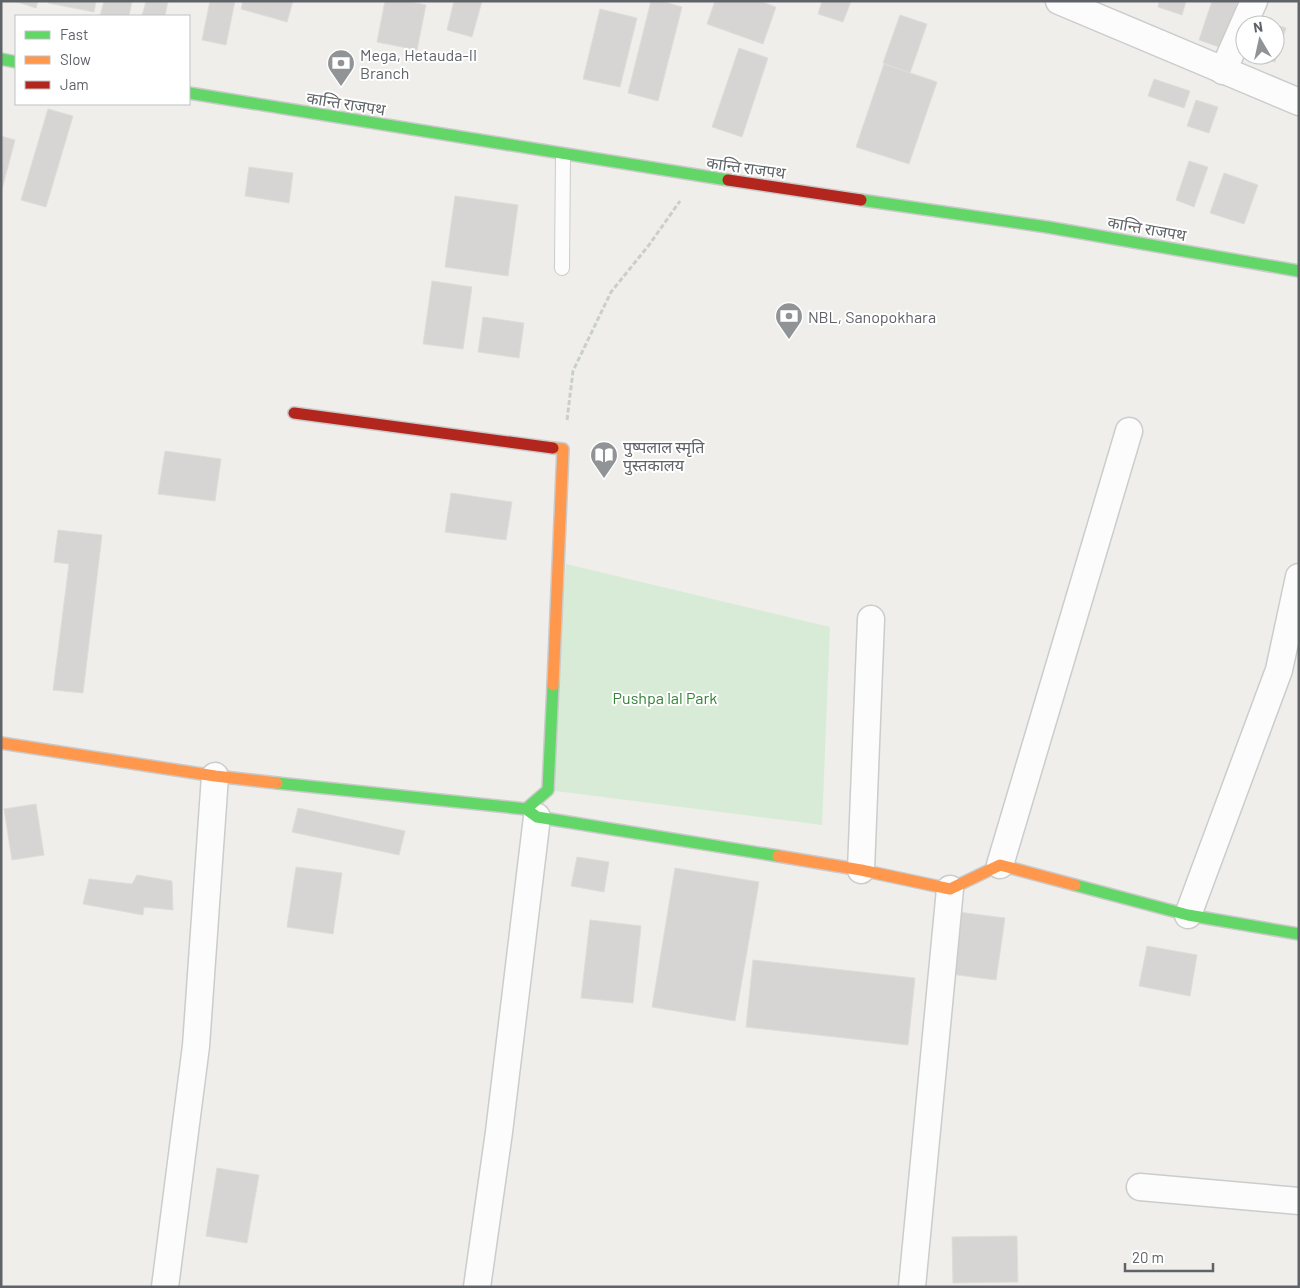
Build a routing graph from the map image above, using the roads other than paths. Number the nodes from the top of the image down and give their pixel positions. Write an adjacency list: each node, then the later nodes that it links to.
1 (1059, 1): 5 (street)
2 (1254, 1): 5 (street)
3 (1, 59): 4 (street)
4 (15, 62)
5 (1223, 71): 7 (street)
6 (190, 93): 8 (street, कान्ति राजपथ)
7 (1299, 102)
8 (563, 155): 9 (lane); 10 (street, कान्ति राजपथ)
9 (562, 268)
10 (1299, 271)
11 (294, 413): 17 (street)
12 (1129, 431): 18 (street)
13 (1298, 579): 21 (street)
14 (871, 619): 19 (street)
15 (1, 742): 16 (street)
16 (215, 776): 17 (street); 25 (street)
17 (531, 813): 19 (street); 26 (street)
18 (1000, 865): 20 (street); 21 (street)
19 (861, 870): 20 (street)
20 (950, 889): 27 (street)
21 (1188, 915): 22 (street)
22 (1299, 934)
23 (1140, 1187): 24 (street)
24 (1299, 1201)
25 (165, 1287)
26 (477, 1287)
27 (912, 1287)

